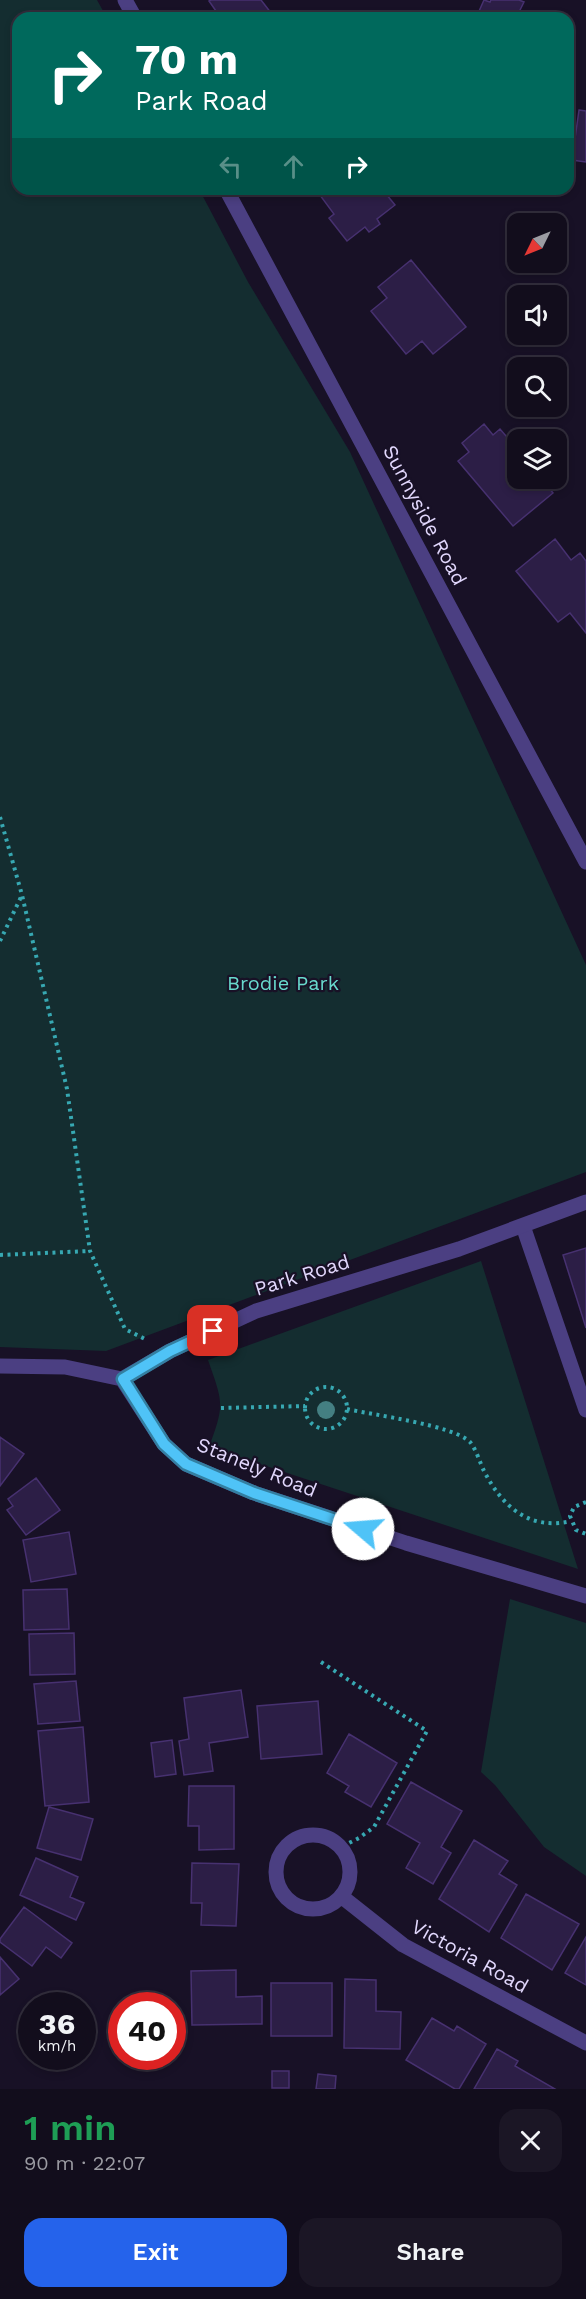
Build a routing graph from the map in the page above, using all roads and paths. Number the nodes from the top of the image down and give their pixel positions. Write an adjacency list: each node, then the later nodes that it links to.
1 (229, 195): 3 (street, Sunnyside Road)
2 (0, 817): 4 (path)
3 (586, 862)
4 (22, 895): 5 (path); 8 (path)
5 (0, 941)
6 (586, 1202): 7 (street, Park Road)
7 (523, 1226): 10 (street, Park Road); 13 (street)
8 (90, 1251): 9 (path); 10 (path)
9 (0, 1255)
10 (170, 1351): 12 (street, Park Road)
11 (0, 1366): 12 (street)
12 (123, 1379): 21 (street, Stanely Road)
13 (583, 1390): 17 (street)
14 (305, 1406): 15 (path); 16 (path); 16 (path)
15 (221, 1408)
16 (347, 1409): 19 (path)
17 (586, 1410)
18 (586, 1502): 19 (path)
19 (570, 1521): 20 (path)
20 (586, 1534)
21 (586, 1596)
22 (321, 1662): 23 (path)
23 (341, 1847): 24 (street); 24 (street)
24 (341, 1896): 25 (street, Victoria Road)
25 (586, 2043)

